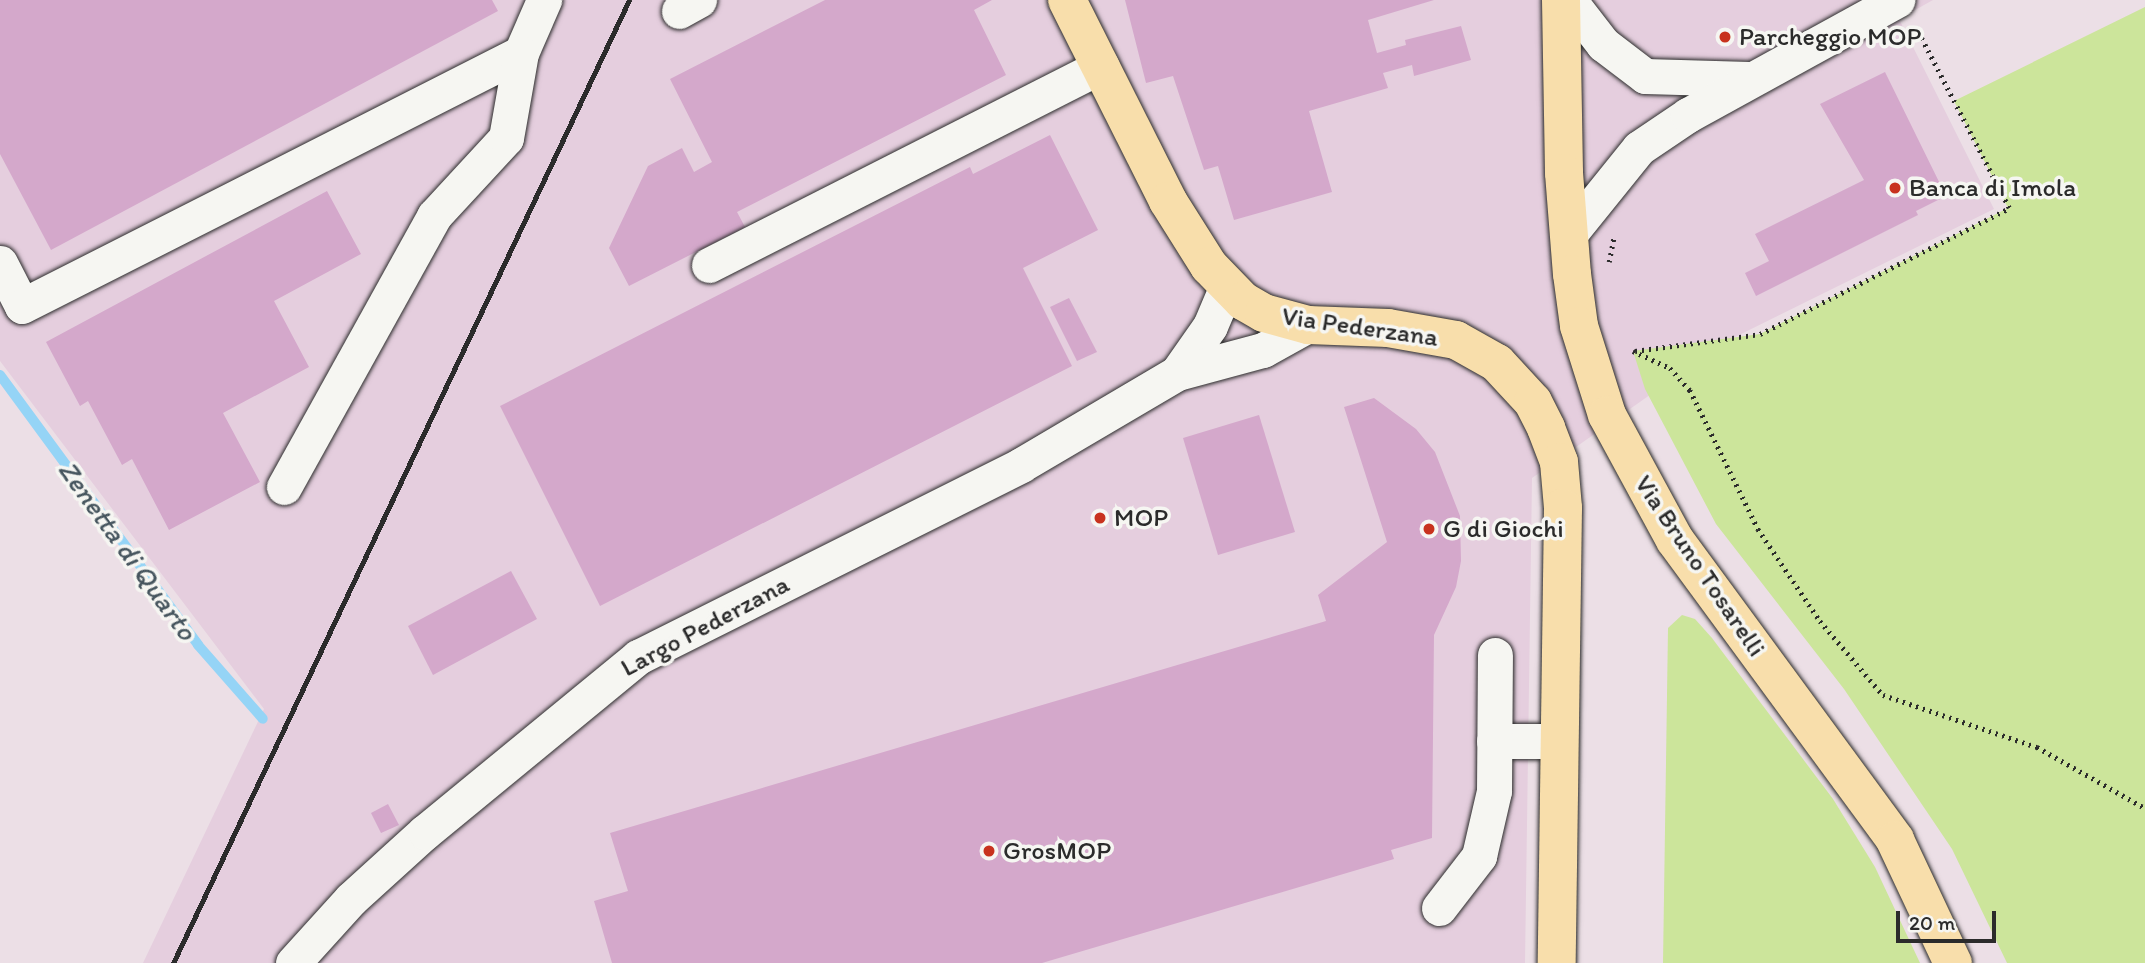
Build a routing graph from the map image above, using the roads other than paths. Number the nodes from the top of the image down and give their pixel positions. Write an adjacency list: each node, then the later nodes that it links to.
1 (544, 0): 6 (street)
2 (1067, 0): 7 (main road, Via Pederzana)
3 (1561, 0): 9 (main road, Via Bruno Tosarelli)
4 (1569, 0): 8 (street)
5 (1893, 2): 8 (street)
6 (521, 53): 10 (street); 15 (street)
7 (1101, 66): 11 (street); 12 (main road, Via Pederzana)
8 (1756, 79): 9 (street)
9 (1568, 236): 22 (main road, Via Bruno Tosarelli)
10 (0, 264)
11 (709, 265)
12 (1227, 286): 13 (main road, Via Pederzana); 14 (street, Largo Pederzana)
13 (1308, 325): 14 (street, Largo Pederzana); 18 (main road, Via Pederzana)
14 (1177, 373): 20 (street, Largo Pederzana)
15 (284, 487)
16 (1495, 654): 17 (street)
17 (1494, 741): 18 (street); 19 (street)
18 (1560, 741): 21 (main road)
19 (1439, 908)
20 (293, 963)
21 (1557, 963)
22 (1953, 963)

